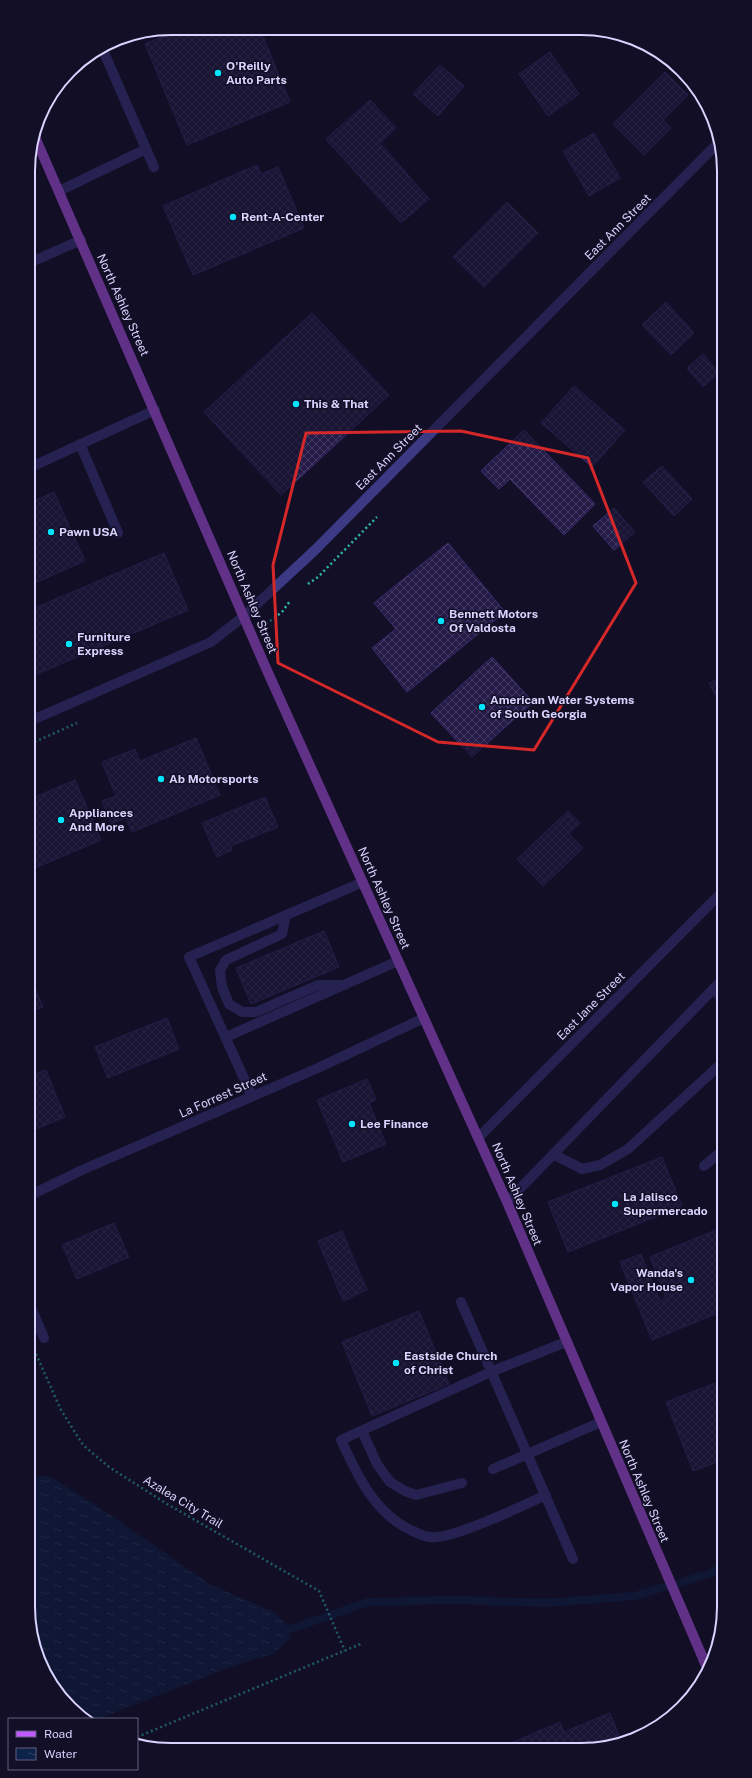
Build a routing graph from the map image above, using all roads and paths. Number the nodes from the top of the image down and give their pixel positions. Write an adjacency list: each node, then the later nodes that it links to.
1 (104, 53): 4 (street)
2 (38, 144): 6 (main road, North Ashley Street)
3 (714, 147): 13 (street, East Ann Street)
4 (146, 149): 5 (street); 6 (street)
5 (154, 167)
6 (59, 191): 7 (main road, North Ashley Street)
7 (80, 240): 8 (street); 9 (main road, North Ashley Street)
8 (35, 260)
9 (155, 410): 10 (street); 13 (main road, North Ashley Street)
10 (80, 444): 11 (street); 12 (street)
11 (35, 465)
12 (118, 533)
13 (244, 616): 14 (street, East Ann Street); 15 (main road, North Ashley Street)
14 (35, 719)
15 (363, 882): 17 (street); 18 (main road, North Ashley Street)
16 (717, 898): 27 (street, East Jane Street)
17 (286, 915): 19 (street); 24 (street)
18 (398, 961): 19 (street); 23 (main road, North Ashley Street)
19 (345, 985): 24 (street)
20 (717, 985): 21 (street)
21 (713, 989): 22 (street); 28 (street)
22 (717, 993)
23 (424, 1018): 26 (street, La Forrest Street); 27 (main road, North Ashley Street)
24 (226, 1037): 26 (street)
25 (717, 1068): 28 (street)
26 (252, 1096): 31 (street, La Forrest Street)
27 (478, 1138): 32 (main road, North Ashley Street)
28 (553, 1154): 32 (street)
29 (717, 1155): 30 (street)
30 (704, 1166)
31 (35, 1194)
32 (507, 1202): 36 (main road, North Ashley Street)
33 (461, 1302): 38 (street)
34 (35, 1317): 35 (street)
35 (44, 1338)
36 (566, 1342): 38 (street); 39 (main road, North Ashley Street)
37 (35, 1353): 47 (path, Azalea City Trail)
38 (493, 1372): 40 (street); 41 (street)
39 (601, 1422): 41 (street); 49 (main road, North Ashley Street)
40 (362, 1431): 43 (street); 44 (street)
41 (528, 1453): 42 (street); 44 (street)
42 (493, 1469)
43 (462, 1483)
44 (546, 1495): 45 (street)
45 (573, 1559)
46 (363, 1643): 47 (path)
47 (344, 1651): 51 (path)
48 (707, 1658): 49 (street)
49 (703, 1660): 50 (main road, North Ashley Street)
50 (705, 1664)
51 (138, 1737)

